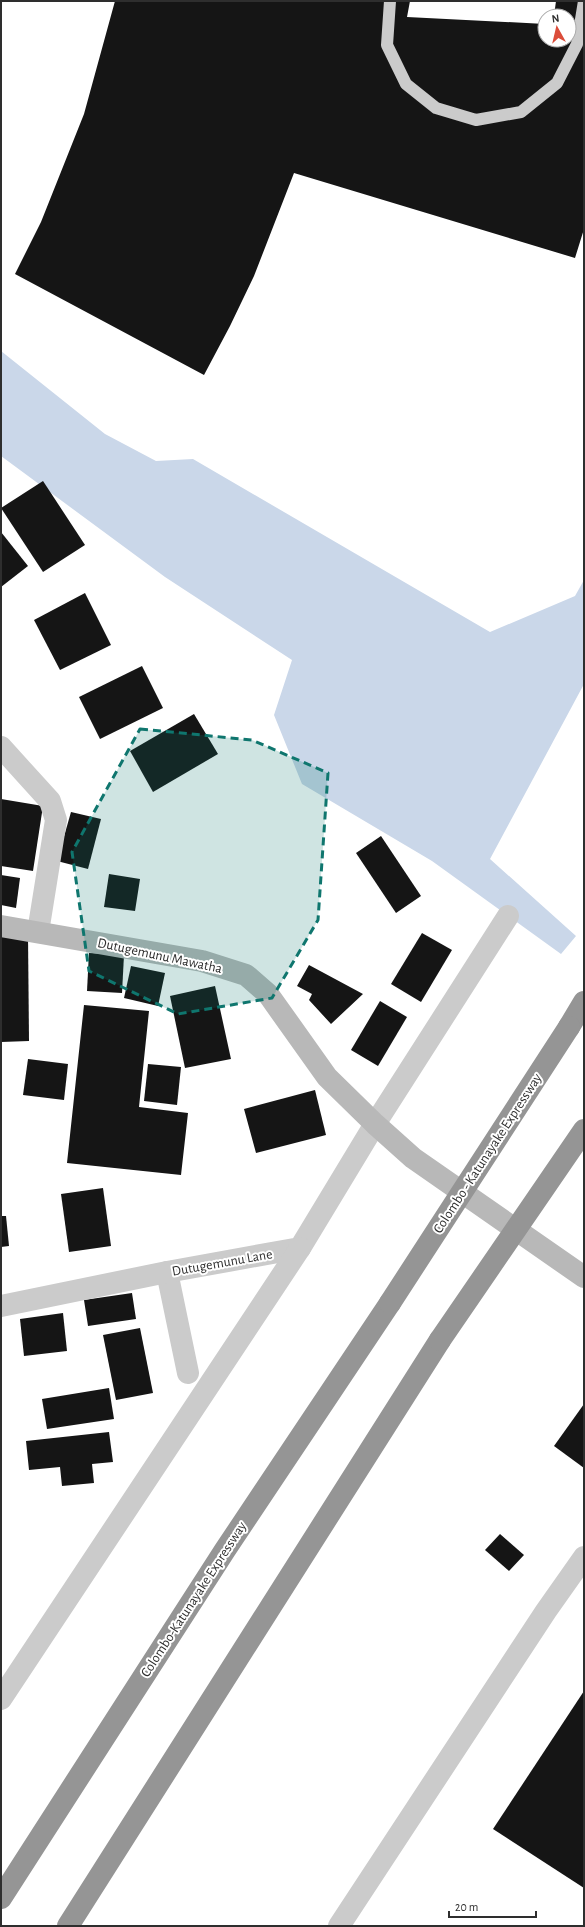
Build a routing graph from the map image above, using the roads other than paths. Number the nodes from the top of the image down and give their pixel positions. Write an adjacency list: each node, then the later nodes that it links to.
1 (390, 1): 2 (lane)
2 (584, 1)
3 (1, 747): 6 (street)
4 (508, 916): 8 (street)
5 (1, 926): 6 (street, Dutugemunu Mawatha)
6 (38, 932): 8 (street, Dutugemunu Mawatha)
7 (584, 1002): 13 (highway, Colombo - Katunayake Expressway, bridge)
8 (375, 1124): 10 (street); 12 (street, Dutugemunu Mawatha)
9 (584, 1130): 19 (highway, bridge)
10 (300, 1248): 11 (street, Dutugemunu Lane); 17 (street)
11 (167, 1272): 14 (street, Dutugemunu Lane); 15 (street)
12 (584, 1277)
13 (390, 1303): 18 (highway, Colombo-Katunayake Expressway)
14 (1, 1306)
15 (188, 1373)
16 (584, 1557): 20 (street)
17 (1, 1699)
18 (1, 1898)
19 (68, 1926)
20 (339, 1926)

